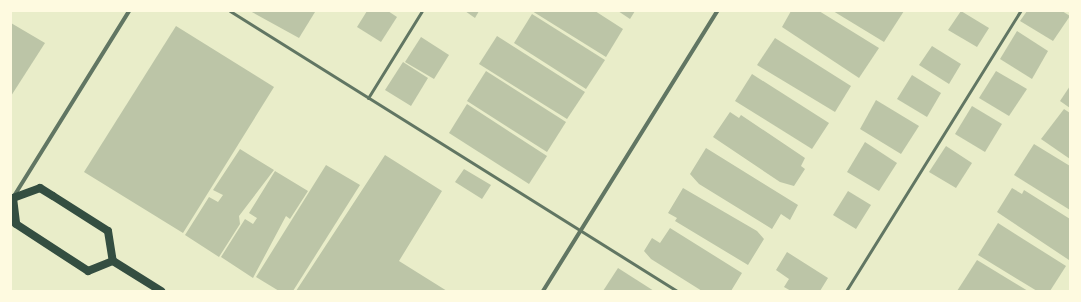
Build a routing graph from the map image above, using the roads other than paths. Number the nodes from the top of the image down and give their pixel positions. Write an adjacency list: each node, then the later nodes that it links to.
1 (129, 11): 7 (street)
2 (230, 11): 6 (lane)
3 (422, 11): 6 (lane)
4 (717, 11): 8 (street)
5 (1020, 11): 13 (lane)
6 (368, 98): 8 (lane)
7 (12, 198): 9 (main road); 9 (main road)
8 (581, 231): 11 (street); 12 (lane)
9 (113, 261): 10 (main road)
10 (161, 291)
11 (543, 291)
12 (677, 291)
13 (846, 291)

